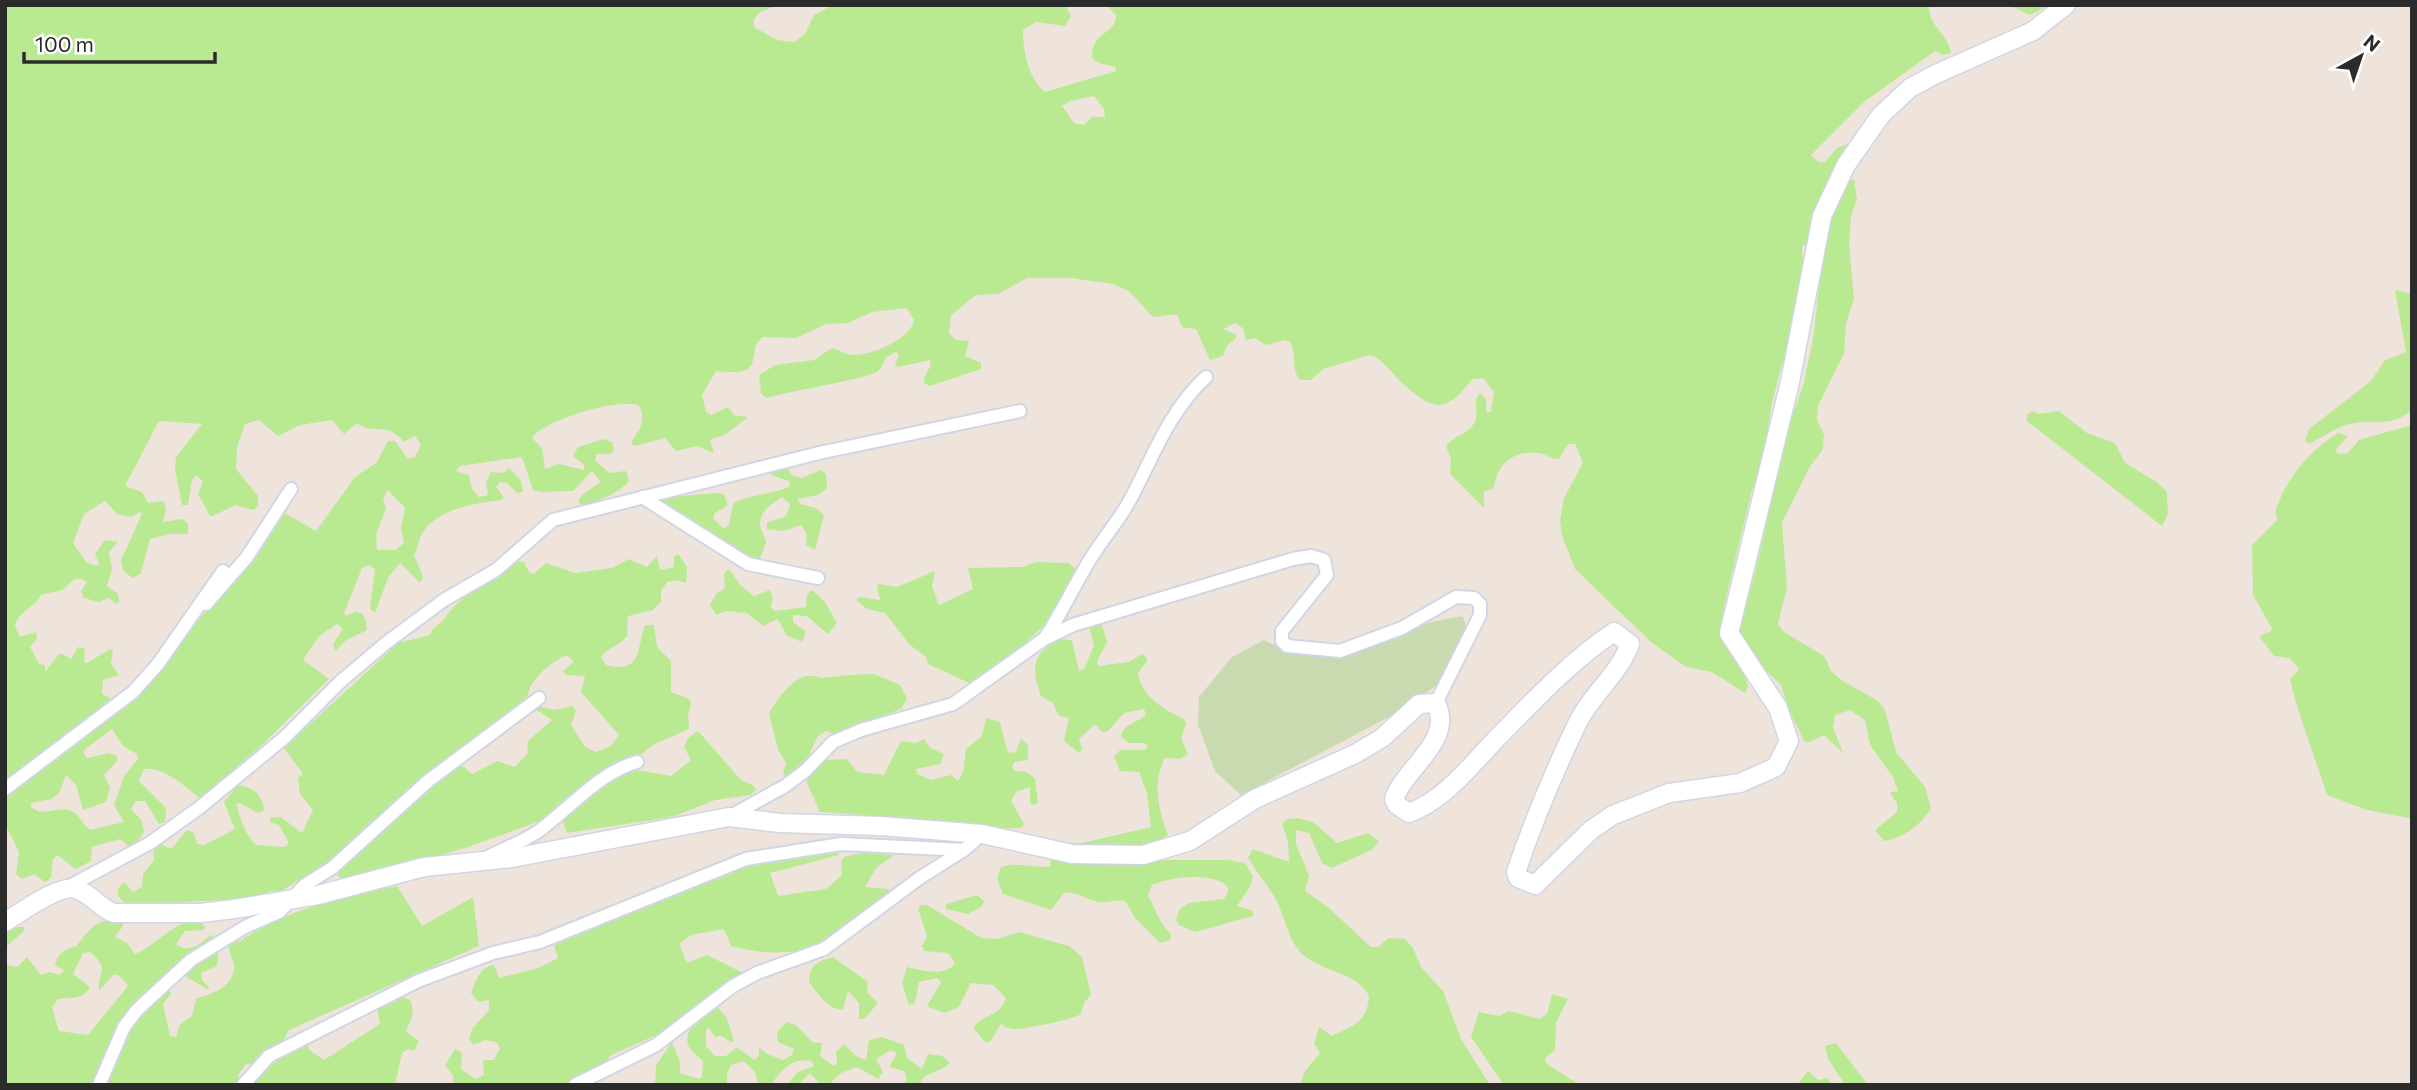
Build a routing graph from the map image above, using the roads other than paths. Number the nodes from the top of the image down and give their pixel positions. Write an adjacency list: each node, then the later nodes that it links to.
1 (2066, 5): 11 (street)
2 (1206, 377): 9 (street)
3 (1020, 411): 5 (street)
4 (291, 489): 8 (street)
5 (642, 497): 7 (street); 18 (street)
6 (223, 572): 8 (street)
7 (818, 578)
8 (193, 617): 13 (street)
9 (1044, 639): 11 (street); 14 (street)
10 (539, 698): 19 (street)
11 (1436, 704): 15 (street)
12 (637, 762): 17 (street)
13 (5, 789)
14 (729, 817): 15 (street); 17 (street)
15 (982, 834): 16 (street)
16 (964, 850): 22 (street); 23 (street)
17 (481, 860): 19 (street)
18 (66, 888): 19 (street); 20 (street)
19 (292, 898): 21 (street)
20 (5, 922)
21 (99, 1085)
22 (243, 1085)
23 (575, 1085)

